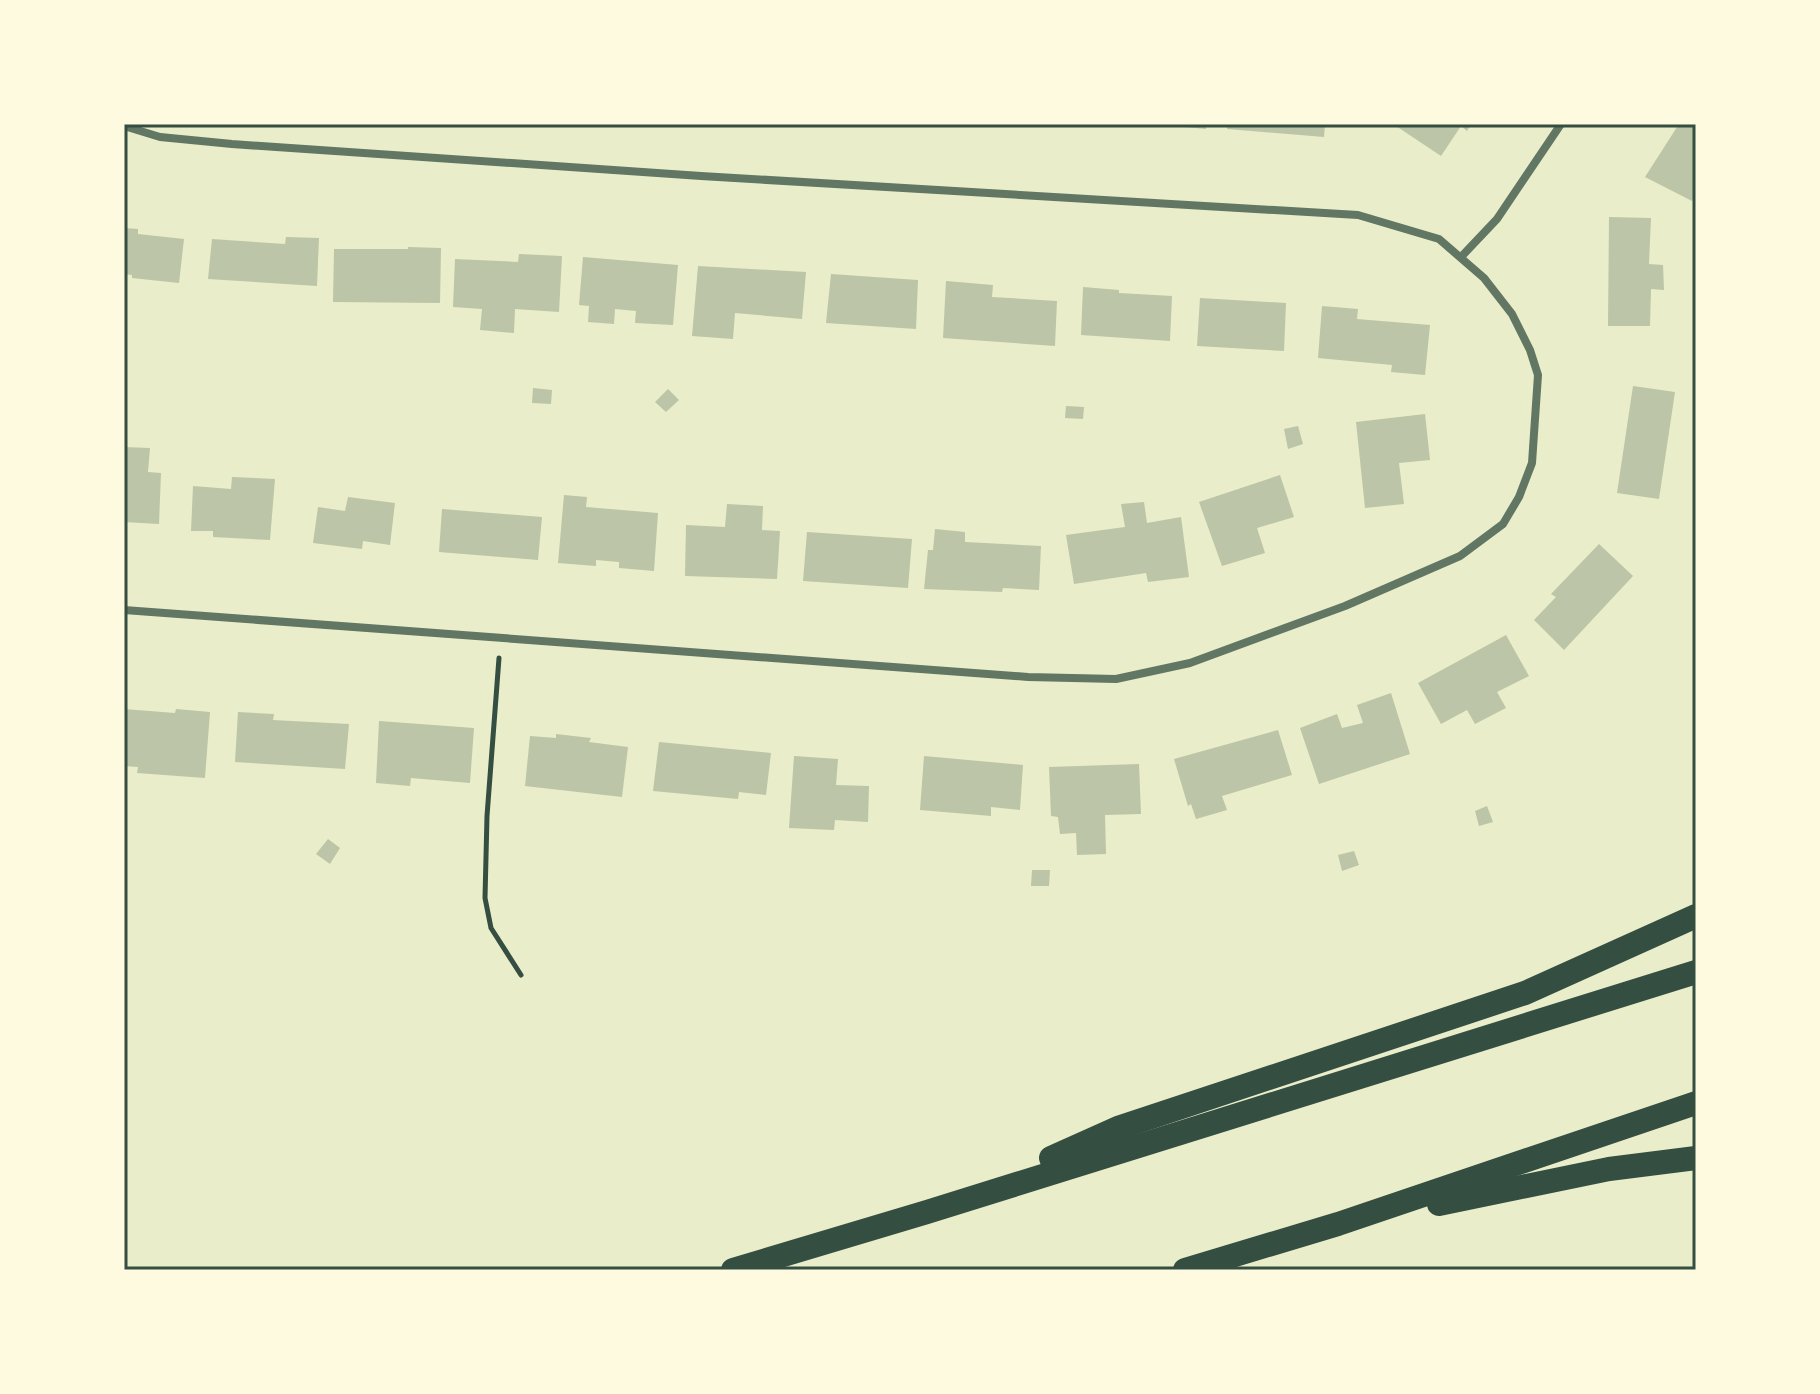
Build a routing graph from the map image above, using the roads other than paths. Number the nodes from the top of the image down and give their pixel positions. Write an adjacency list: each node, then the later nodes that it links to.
1 (1561, 124): 3 (street)
2 (124, 126): 3 (street)
3 (1461, 257): 4 (street)
4 (124, 610)
5 (1696, 916): 9 (highway)
6 (1696, 972): 9 (highway)
7 (1696, 1103): 10 (highway)
8 (1696, 1158): 10 (highway)
9 (927, 1212): 11 (highway)
10 (1338, 1224): 12 (highway)
11 (733, 1270)
12 (1185, 1270)

